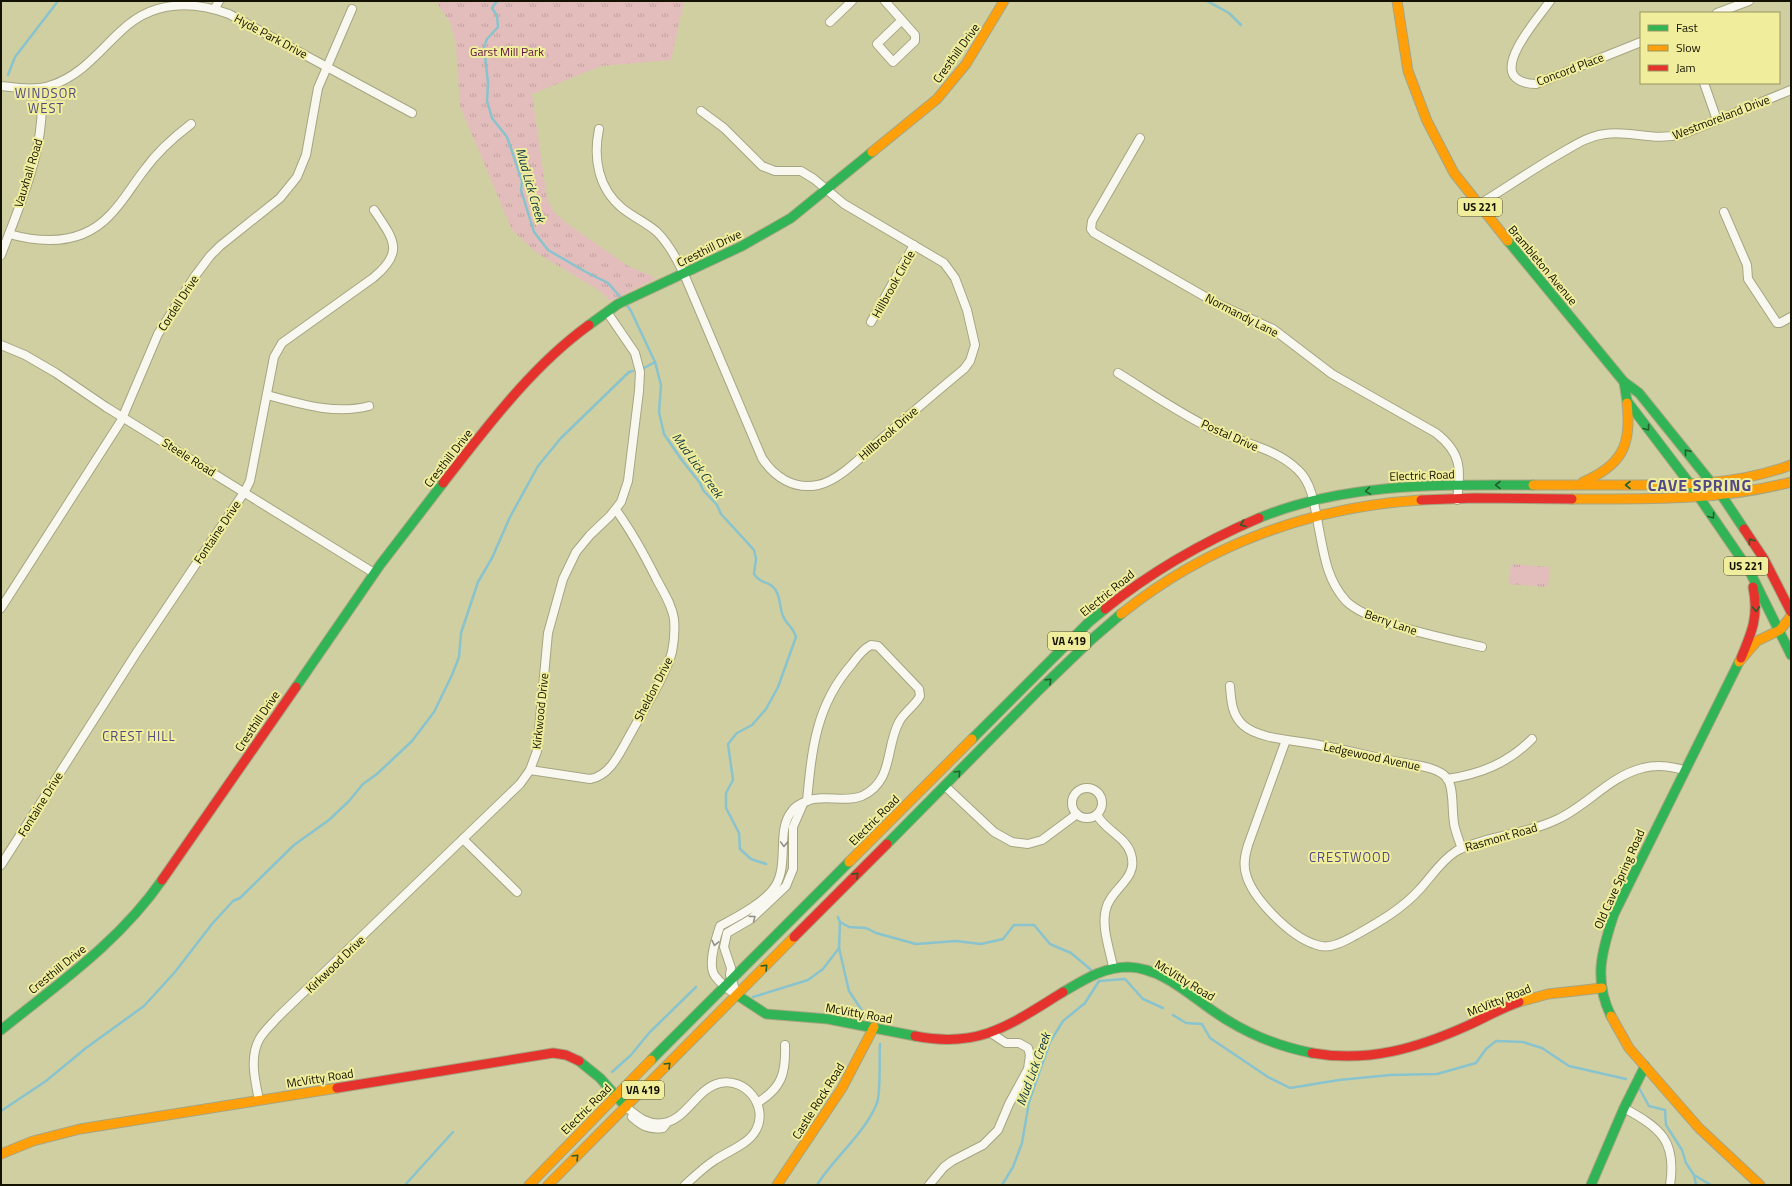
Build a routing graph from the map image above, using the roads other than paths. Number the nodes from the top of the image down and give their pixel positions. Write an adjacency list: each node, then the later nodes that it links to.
1 (852, 1): 11 (street)
2 (885, 1): 10 (street)
3 (1004, 1): 24 (main road, Cresthill Drive)
4 (1397, 1): 25 (main road, Brambleton Avenue / US 221)
5 (1550, 1): 12 (street, Concord Place)
6 (1749, 1): 9 (street)
7 (217, 5): 13 (street, Hyde Park Drive); 16 (street, Hyde Park Drive)
8 (352, 9): 13 (street, Cordell Drive)
9 (1720, 12)
10 (902, 20): 10 (street)
11 (830, 22)
12 (1640, 42)
13 (326, 66): 19 (street, Hyde Park Drive); 41 (street, Cordell Drive)
14 (1704, 84): 20 (street)
15 (1, 86): 16 (street, Hyde Park Drive)
16 (41, 88): 28 (street, Vauxhall Road)
17 (1791, 90): 20 (street, Westmoreland Drive)
18 (701, 111): 24 (street, Hillbrook Drive)
19 (412, 112)
20 (1717, 120): 25 (street, Westmoreland Drive)
21 (191, 124): 28 (street)
22 (599, 129): 31 (street, Hillbrook Drive)
23 (1140, 138): 47 (street, Normandy Lane)
24 (826, 189): 29 (street, Hillbrook Drive); 31 (main road, Cresthill Drive)
25 (1478, 205): 37 (main road, Brambleton Avenue / US 221)
26 (374, 210): 38 (street, Fontaine Drive)
27 (1724, 212): 33 (street)
28 (9, 234): 30 (street, Vauxhall Road)
29 (914, 245): 31 (street, Hillbrook Drive); 34 (street, Hillbrook Circle)
30 (1, 255)
31 (684, 274): 32 (main road, Cresthill Drive)
32 (607, 312): 53 (street, Kirkwood Drive); 56 (main road, Cresthill Drive)
33 (1791, 317)
34 (871, 322)
35 (1, 345): 41 (street, Steele Road)
36 (1118, 373): 52 (street, Postal Drive)
37 (1624, 382): 39 (main road, US 221); 44 (main road, Brambleton Avenue / US 221, one-way to 37)
38 (267, 394): 40 (street); 48 (street, Fontaine Drive)
39 (1627, 402): 45 (main road, US 221, one-way to 45); 46 (main road)
40 (369, 406)
41 (123, 417): 48 (street, Steele Road); 57 (street, Cordell Drive)
42 (1791, 465): 44 (main road, Electric Road / VA 419)
43 (1791, 482): 49 (main road, Electric Road / VA 419)
44 (1712, 483): 45 (main road, Electric Road / VA 419); 49 (main road, Brambleton Avenue / US 221)
45 (1690, 484): 46 (main road, Electric Road / VA 419, one-way to 46); 50 (main road, US 221)
46 (1576, 485): 47 (main road, Electric Road / VA 419, one-way to 47)
47 (1459, 486): 51 (street, Normandy Lane); 52 (main road, Electric Road / VA 419, one-way to 52)
48 (244, 491): 56 (street, Steele Road); 76 (street, Fontaine Drive)
49 (1722, 496): 50 (main road, Electric Road / VA 419); 58 (main road, Brambleton Avenue / US 221, one-way to 49)
50 (1700, 499): 51 (main road, Electric Road / VA 419); 55 (main road, US 221, one-way to 55)
51 (1457, 500): 54 (main road, Electric Road / VA 419)
52 (1313, 501): 54 (street, Postal Drive); 79 (main road, Electric Road / VA 419, one-way to 79)
53 (616, 510): 67 (street, Kirkwood Drive); 67 (street, Sheldon Drive)
54 (1316, 515): 61 (street, Berry Lane); 70 (main road, Electric Road / VA 419, one-way to 54)
55 (1749, 570): 60 (main road, US 221); 63 (main road, one-way to 63)
56 (374, 573): 84 (main road, Cresthill Drive)
57 (1, 608)
58 (1791, 612)
59 (1791, 616): 60 (main road, Old Cave Spring Road)
60 (1780, 630): 62 (main road, US 221); 63 (main road, Old Cave Spring Road)
61 (1482, 647)
62 (1791, 655)
63 (1741, 658): 68 (main road, Old Cave Spring Road)
64 (1230, 686): 66 (street, Ledgewood Avenue)
65 (1532, 739): 69 (street)
66 (1286, 740): 69 (street, Ledgewood Avenue); 75 (street, Rasmont Road)
67 (530, 770): 74 (street, Kirkwood Drive)
68 (1684, 770): 75 (street, Rasmont Road); 81 (main road, Old Cave Spring Road)
69 (1447, 779): 75 (street)
70 (945, 786): 72 (street); 82 (main road, Electric Road / VA 419, one-way to 70)
71 (807, 800): 71 (street); 79 (street, one-way to 71); 80 (street, one-way to 80)
72 (1077, 814): 73 (street); 73 (street)
73 (1097, 815): 78 (street)
74 (463, 839): 77 (street); 89 (street, Kirkwood Drive)
75 (1462, 848)
76 (1, 865)
77 (517, 892)
78 (1113, 967): 81 (main road, McVitty Road); 85 (main road, McVitty Road)
79 (731, 979): 80 (main road, Electric Road / VA 419); 82 (street)
80 (724, 986): 82 (street); 88 (main road, Electric Road / VA 419)
81 (1602, 988): 87 (main road, Old Cave Spring Road)
82 (737, 995): 83 (main road, McVitty Road); 91 (main road, Electric Road / VA 419, one-way to 82)
83 (874, 1027): 85 (main road, McVitty Road); 97 (main road, Castle Rock Road)
84 (1, 1030)
85 (991, 1033): 98 (street)
86 (785, 1045): 90 (street)
87 (1645, 1066): 92 (main road); 101 (main road, Old Cave Spring Road)
88 (617, 1095): 89 (main road, McVitty Road); 91 (main road, McVitty Road); 94 (main road, Electric Road / VA 419)
89 (258, 1100): 93 (main road, McVitty Road)
90 (757, 1103): 91 (street); 96 (street)
91 (626, 1107): 95 (main road, Electric Road / VA 419, one-way to 91)
92 (1624, 1108): 99 (main road); 100 (street)
93 (1, 1154)
94 (529, 1185)
95 (548, 1185)
96 (685, 1185)
97 (777, 1185)
98 (929, 1185)
99 (1591, 1185)
100 (1670, 1185)
101 (1760, 1185)

